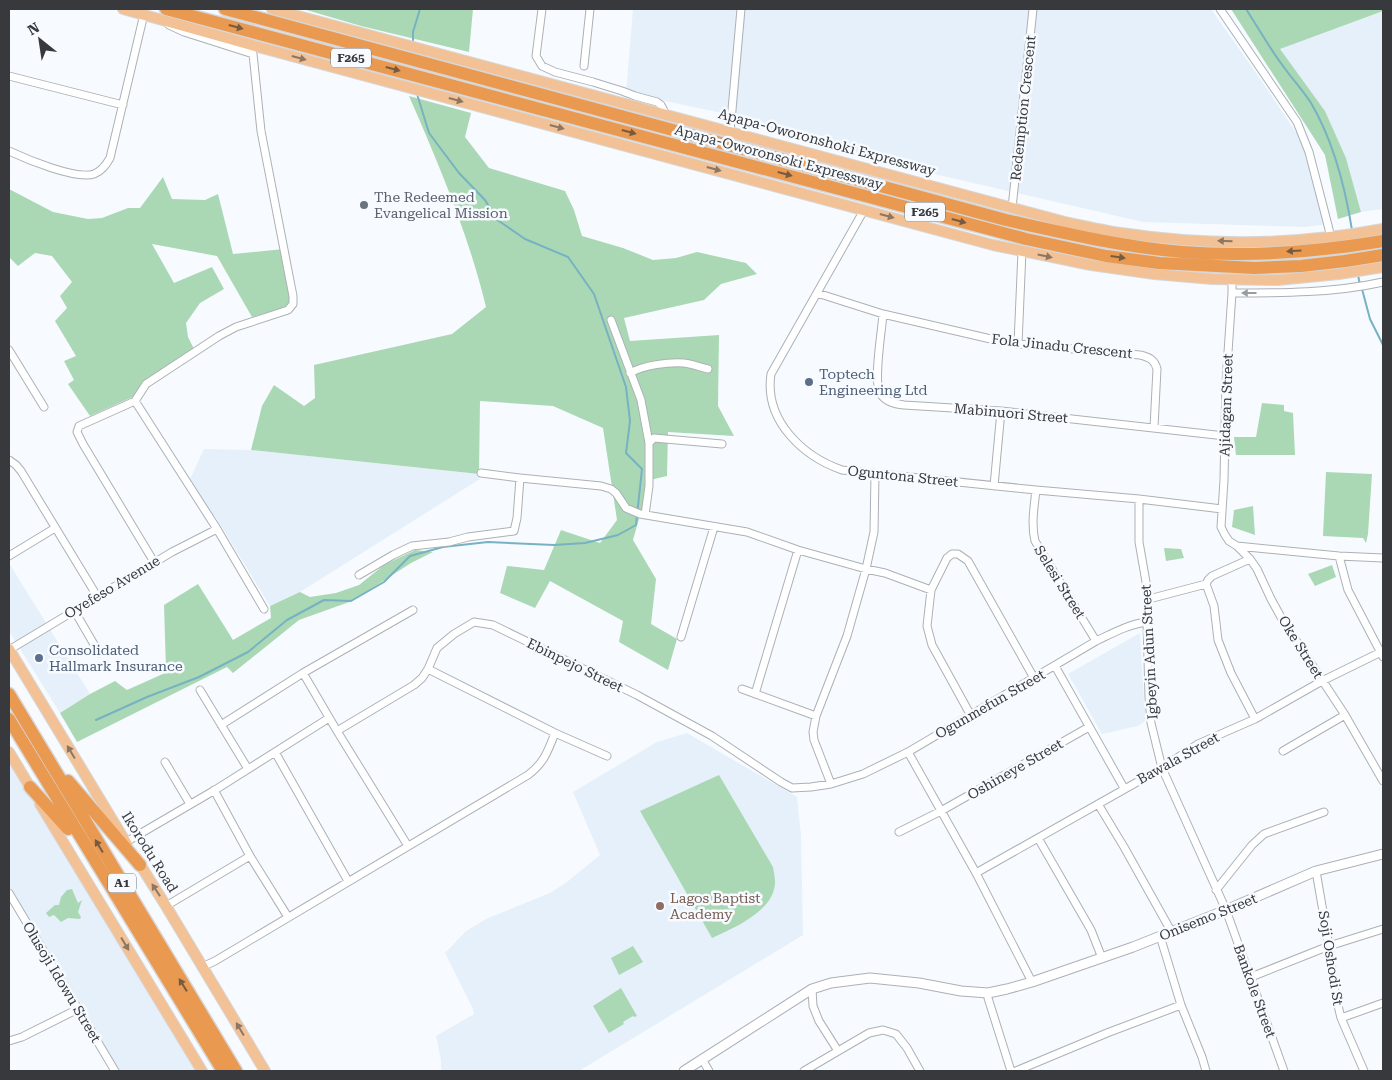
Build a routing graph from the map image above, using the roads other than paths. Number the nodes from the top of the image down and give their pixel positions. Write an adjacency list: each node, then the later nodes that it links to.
1 (123, 9): 9 (main road)
2 (225, 9): 13 (highway, Apapa-Oworonsoki Expressway / F265)
3 (272, 9): 13 (main road, Apapa-Oworonshoki Expressway)
4 (542, 9): 15 (street)
5 (590, 9): 11 (street)
6 (741, 9): 16 (street)
7 (1033, 9): 18 (street, Redemption Crescent)
8 (1220, 9): 21 (street)
9 (144, 14): 10 (main road); 14 (street)
10 (165, 14): 19 (main road, Apapa-Oworonsoki Expressway, one-way to 19); 26 (highway, Apapa-Oworonsoki Expressway / F265, one-way to 26); 38 (street)
11 (584, 66)
12 (9, 76): 14 (street)
13 (521, 82): 15 (main road, Apapa-Oworonshoki Expressway); 22 (highway, Apapa-Oworonsoki Expressway / F265, one-way to 13)
14 (123, 105): 17 (street)
15 (666, 115): 16 (main road, Apapa-Oworonshoki Expressway)
16 (730, 132): 18 (main road, Apapa-Oworonshoki Expressway)
17 (9, 151)
18 (1012, 208): 21 (main road, Apapa-Oworonshoki Expressway, one-way to 18)
19 (864, 210): 24 (main road, Apapa-Oworonsoki Expressway, one-way to 24); 31 (street, Oguntona Street)
20 (1383, 229): 25 (main road)
21 (1331, 237): 22 (main road, Apapa-Oworonshoki Expressway)
22 (1343, 241): 25 (highway, Apapa-Oworonsoki Expressway / F265)
23 (1383, 241): 25 (highway, F265)
24 (1022, 251): 28 (main road, Apapa-Oworonsoki Expressway, one-way to 28); 34 (street)
25 (1372, 251): 26 (highway, Apapa-Oworonsoki Expressway / F265); 27 (main road)
26 (1347, 267): 28 (main road, Apapa-Oworonsoki Expressway)
27 (1383, 267)
28 (1232, 279): 30 (street, Ajidagan Street)
29 (1383, 282): 30 (street, one-way to 30)
30 (1232, 293): 42 (street, Ajidagan Street)
31 (817, 294): 32 (street, Fola Jinadu Crescent); 47 (street, Oguntona Street)
32 (883, 314): 34 (street, Fola Jinadu Crescent); 40 (street, Mabinuori Street)
33 (611, 320): 37 (street)
34 (1018, 344): 41 (street, Fola Jinadu Crescent)
35 (9, 350): 39 (street)
36 (708, 369): 37 (street)
37 (630, 373): 43 (street)
38 (135, 401): 56 (street); 63 (street)
39 (44, 407)
40 (1001, 411): 41 (street, Mabinuori Street); 49 (street)
41 (1154, 428): 42 (street, Mabinuori Street)
42 (1225, 436): 52 (street, Ajidagan Street)
43 (649, 443): 44 (street); 53 (street)
44 (722, 444)
45 (9, 460): 55 (street)
46 (481, 473): 48 (street)
47 (876, 474): 49 (street, Oguntona Street); 64 (street)
48 (520, 478): 53 (street); 65 (street)
49 (994, 486): 50 (street, Oguntona Street)
50 (1036, 490): 51 (street, Oguntona Street); 75 (street, Selesi Street)
51 (1139, 498): 52 (street, Oguntona Street); 69 (street, Igbeyin Adun Street)
52 (1222, 512): 57 (street, Oke Street)
53 (643, 514): 54 (street)
54 (714, 527): 58 (street); 74 (street)
55 (55, 528): 59 (street); 68 (street)
56 (216, 529): 63 (street, Oyefeso Avenue); 70 (street)
57 (1238, 546): 60 (street); 62 (street, Oke Street)
58 (798, 550): 64 (street); 87 (street)
59 (9, 556)
60 (1339, 556): 61 (street); 78 (street)
61 (1383, 558)
62 (1250, 559): 66 (street); 83 (street, Oke Street)
63 (154, 562): 68 (street, Oyefeso Avenue)
64 (866, 569): 67 (street); 90 (street)
65 (359, 575)
66 (1206, 584): 69 (street); 93 (street)
67 (931, 590): 82 (street); 88 (street)
68 (97, 596): 71 (street, Oyefeso Avenue)
69 (1149, 599): 73 (street, Igbeyin Adun Street)
70 (264, 608)
71 (74, 610): 76 (street, Oyefeso Avenue); 77 (street)
72 (413, 610): 81 (street)
73 (1147, 622): 75 (street, Ogunmefun Street); 105 (street, Igbeyin Adun Street)
74 (681, 637)
75 (1096, 641): 79 (street, Ogunmefun Street)
76 (9, 649): 118 (main road, Ikorodu Road, one-way to 76)
77 (99, 653)
78 (1382, 653): 83 (street, Bawala Street)
79 (1054, 666): 82 (street, Ogunmefun Street); 95 (street)
80 (428, 670): 96 (street, Ebinpejo Street); 97 (street); 108 (street, Ebinpejo Street)
81 (303, 673): 91 (street); 94 (street)
82 (1034, 678): 88 (street, Ogunmefun Street)
83 (1322, 681): 89 (street, Oke Street); 93 (street, Bawala Street)
84 (742, 689): 87 (street)
85 (200, 690): 94 (street)
86 (9, 694): 102 (highway, A1)
87 (755, 694): 90 (street)
88 (970, 714): 101 (street, Ogunmefun Street)
89 (1345, 715): 98 (street); 107 (street, Oke Street)
90 (816, 716): 108 (street)
91 (329, 718): 96 (street); 100 (street)
92 (9, 719): 120 (highway, A1)
93 (1255, 719): 105 (street, Bawala Street)
94 (221, 725): 106 (street)
95 (1088, 727): 110 (street); 114 (street, Oshineye Street)
96 (337, 731): 119 (street)
97 (555, 733): 103 (street); 119 (street)
98 (1283, 751)
99 (9, 752): 109 (main road)
100 (275, 752): 106 (street); 126 (street)
101 (908, 752): 108 (street, Ogunmefun Street); 114 (street)
102 (46, 756): 123 (highway); 152 (highway, A1, one-way to 102)
103 (607, 756)
104 (165, 762): 112 (street)
105 (1162, 768): 110 (street, Bawala Street); 127 (street, Igbeyin Adun Street)
106 (248, 769): 111 (street)
107 (1383, 781)
108 (831, 784)
109 (30, 787): 120 (highway); 150 (main road, one-way to 150)
110 (1124, 788): 113 (street, Bawala Street)
111 (214, 790): 112 (street); 122 (street)
112 (190, 804): 118 (street)
113 (1098, 804): 117 (street, Bawala Street); 133 (street)
114 (940, 811): 116 (street, Oshineye Street); 125 (street)
115 (1324, 812): 127 (street)
116 (899, 832)
117 (1038, 838): 125 (street, Bawala Street); 136 (street)
118 (126, 842): 123 (main road, Ikorodu Road)
119 (408, 846): 126 (street)
120 (87, 849): 151 (highway, A1)
121 (1383, 854): 124 (street, Onisemo Street)
122 (250, 856): 129 (street); 131 (street)
123 (140, 865): 129 (main road, Ikorodu Road, one-way to 123)
124 (1316, 871): 130 (street, Onisemo Street); 135 (street, Soji Oshodi St)
125 (976, 873): 139 (street)
126 (348, 882): 131 (street)
127 (1216, 890): 130 (street, Igbeyin Adun Street)
128 (9, 893): 144 (street, Olusoji Idowu Street)
129 (166, 906): 137 (main road, Ikorodu Road)
130 (1226, 910): 133 (street, Onisemo Street); 138 (street, Bankole Street)
131 (288, 917): 137 (street)
132 (1383, 929): 135 (street)
133 (1171, 931): 134 (street, Onisemo Street)
134 (1160, 936): 136 (street, Onisemo Street); 143 (street)
135 (1329, 946): 138 (street); 145 (street, Soji Oshodi St)
136 (1102, 958): 139 (street, Onisemo Street)
137 (202, 967): 153 (main road, Ikorodu Road, one-way to 137)
138 (1251, 976): 161 (street, Bankole Street)
139 (1032, 982): 141 (street, Onisemo Street)
140 (812, 989): 141 (street, Onisemo Street); 147 (street); 148 (street, Onisemo Street)
141 (988, 993): 158 (street)
142 (1383, 1003): 145 (street)
143 (1181, 1005): 159 (street); 160 (street)
144 (78, 1009): 146 (street); 149 (street, Olusoji Idowu Street)
145 (1341, 1018): 162 (street, Soji Oshodi St)
146 (9, 1041)
147 (838, 1051): 156 (street); 157 (street)
148 (702, 1059): 154 (street, Onisemo Street); 155 (street)
149 (115, 1071)
150 (202, 1071)
151 (223, 1071)
152 (236, 1071)
153 (265, 1071)
154 (684, 1071)
155 (708, 1071)
156 (804, 1071)
157 (920, 1071)
158 (1011, 1071)
159 (1016, 1071)
160 (1206, 1071)
161 (1284, 1071)
162 (1364, 1071)

